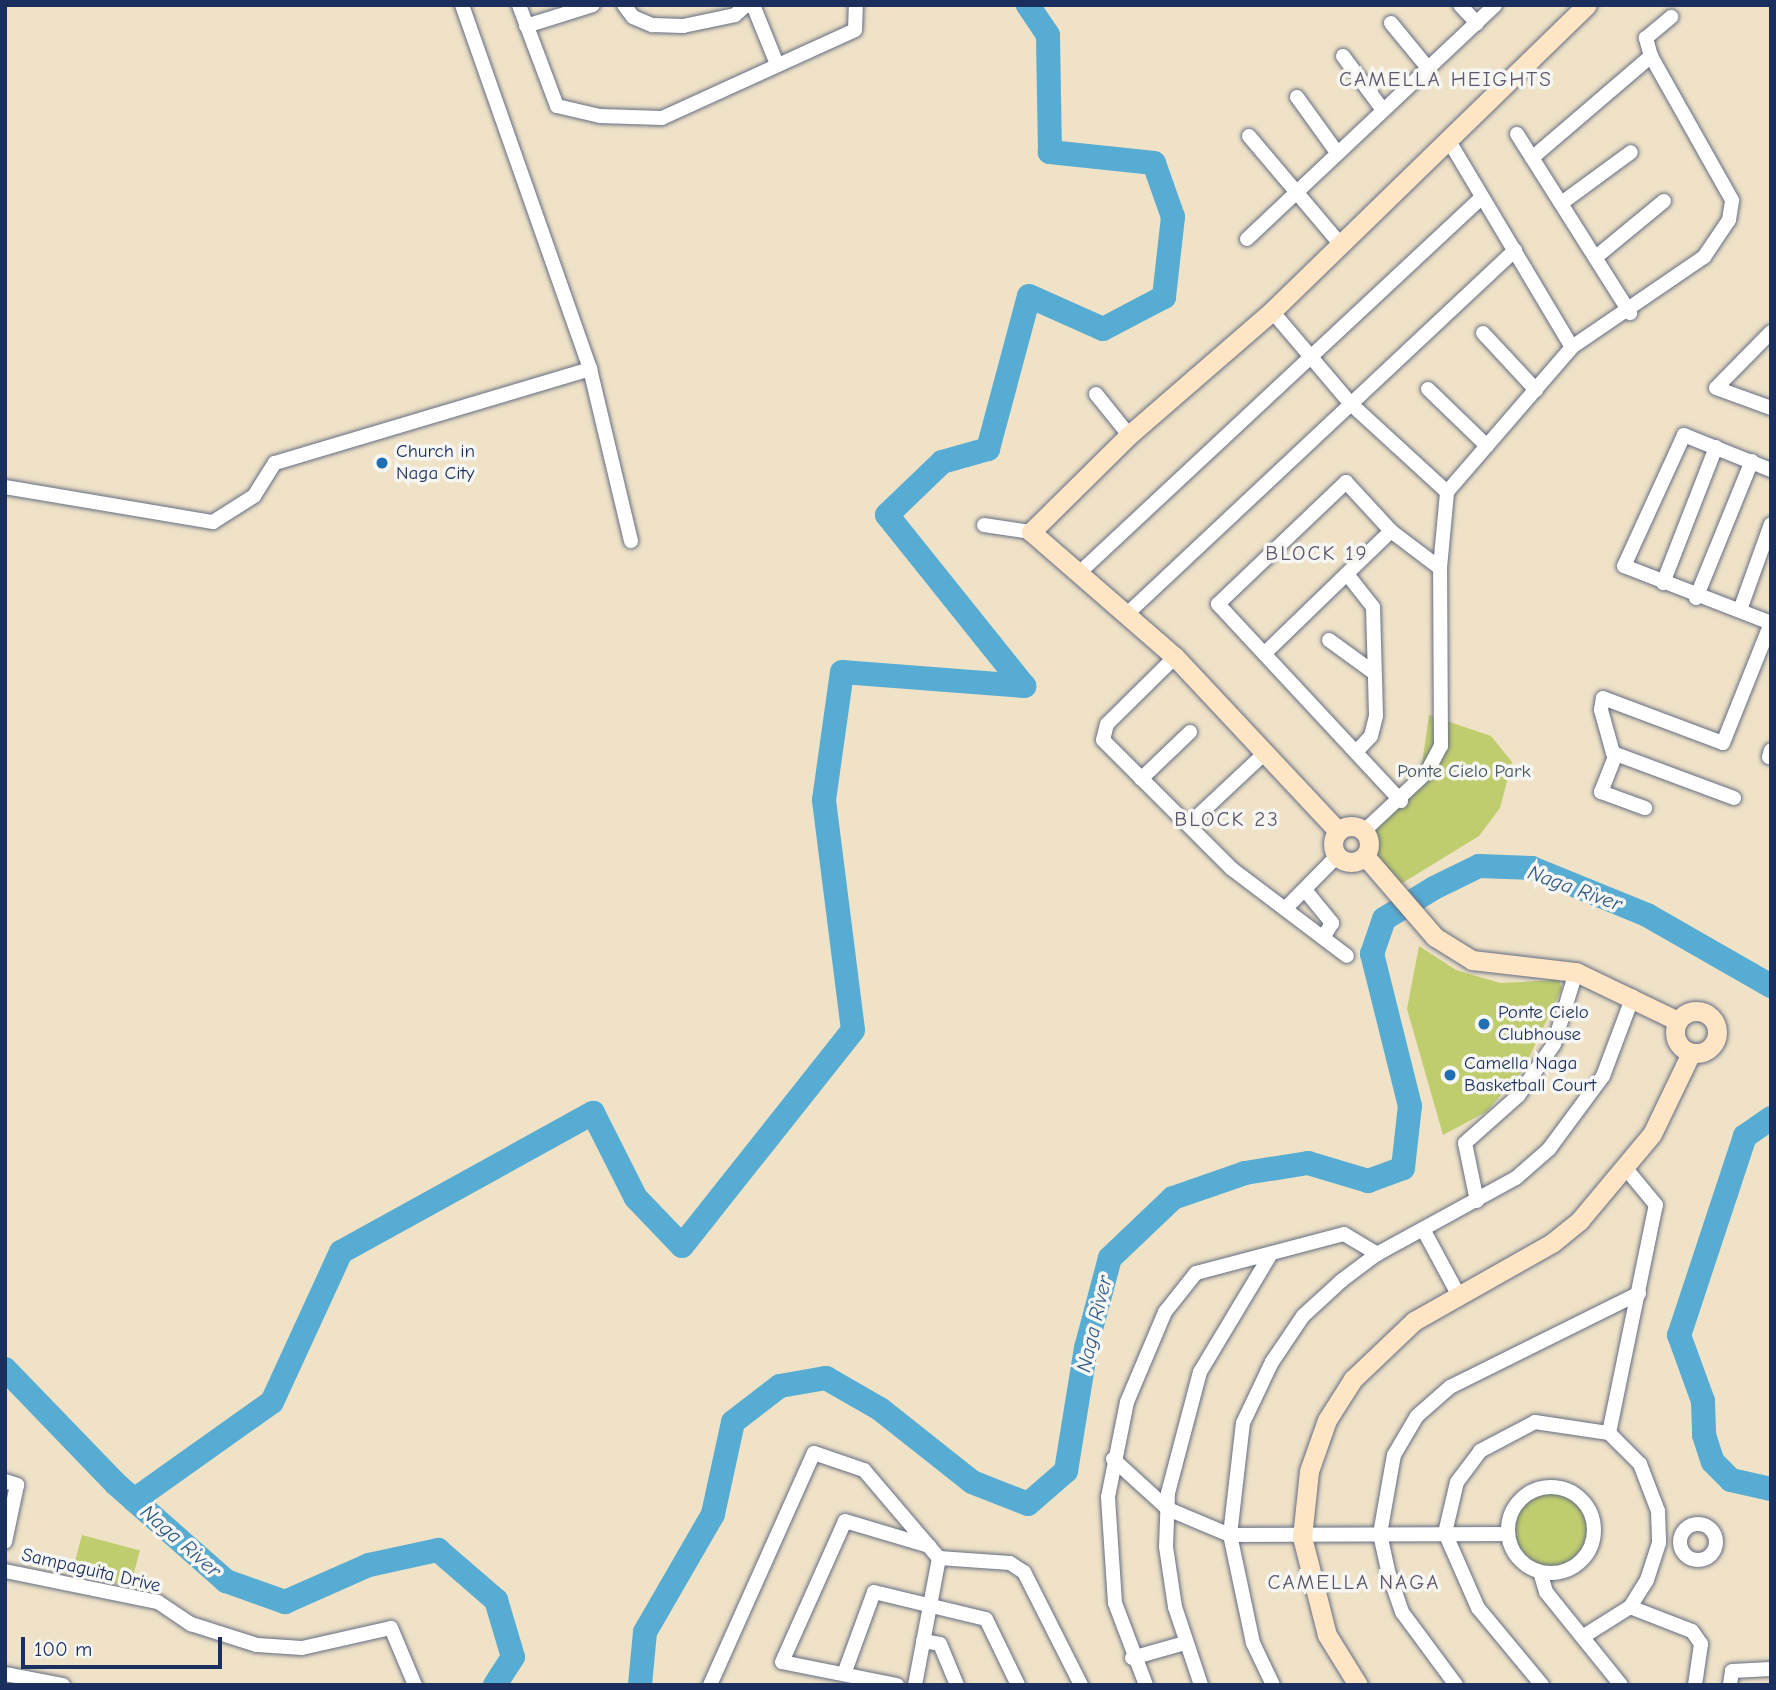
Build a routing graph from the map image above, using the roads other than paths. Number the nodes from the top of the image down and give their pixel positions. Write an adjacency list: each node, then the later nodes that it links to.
1 (463, 5): 41 (street)
2 (519, 5): 14 (street)
3 (593, 5): 14 (street)
4 (624, 5): 5 (street)
5 (746, 5)
6 (753, 5): 17 (street)
7 (856, 5): 17 (street)
8 (1460, 5): 13 (street)
9 (1495, 5): 13 (street)
10 (1578, 10): 23 (street)
11 (1671, 17): 16 (street)
12 (1391, 23): 18 (street)
13 (1477, 23): 18 (street)
14 (526, 26): 17 (street)
15 (1343, 56): 20 (street)
16 (1651, 56): 26 (street); 36 (street)
17 (777, 64)
18 (1428, 68): 20 (street)
19 (1297, 97): 24 (street)
20 (1383, 110): 24 (street)
21 (1517, 134): 26 (street)
22 (1249, 136): 27 (street)
23 (1449, 141): 28 (street); 32 (street)
24 (1336, 151): 27 (street)
25 (1631, 152): 30 (street)
26 (1532, 158): 30 (street)
27 (1294, 194): 31 (street); 32 (street)
28 (1481, 198): 33 (street); 40 (street)
29 (1664, 201): 34 (street)
30 (1563, 202): 34 (street)
31 (1247, 239)
32 (1341, 245): 35 (street)
33 (1515, 250): 39 (street); 45 (street)
34 (1596, 257): 36 (street)
35 (1272, 311): 40 (street); 47 (street)
36 (1630, 313): 39 (street)
37 (1771, 332): 46 (street)
38 (1483, 333): 43 (street)
39 (1572, 347): 43 (street)
40 (1313, 356): 45 (street); 60 (street)
41 (590, 369): 52 (street); 58 (street)
42 (1427, 389): 48 (street)
43 (1536, 390): 48 (street)
44 (1096, 394): 47 (street)
45 (1351, 404): 53 (street); 65 (street)
46 (1771, 408)
47 (1129, 435): 57 (street)
48 (1487, 446): 53 (street)
49 (1716, 447): 50 (street); 62 (street); 62 (street)
50 (1752, 461): 51 (street); 63 (street)
51 (1771, 470)
52 (5, 487)
53 (1447, 492): 59 (street)
54 (1771, 524): 64 (street)
55 (984, 525): 57 (street)
56 (1391, 531): 59 (street); 61 (street); 68 (street)
57 (1031, 532): 60 (street)
58 (631, 541)
59 (1440, 568): 77 (street)
60 (1078, 574): 65 (street)
61 (1347, 574): 68 (street); 70 (street)
62 (1663, 583): 63 (street)
63 (1696, 598): 64 (street)
64 (1740, 610): 66 (street)
65 (1127, 614): 69 (street)
66 (1771, 623): 74 (street)
67 (1329, 640): 70 (street)
68 (1265, 653): 72 (street)
69 (1175, 657): 73 (street); 75 (street)
70 (1373, 672): 72 (street)
71 (1190, 732): 75 (street)
72 (1356, 752): 77 (street)
73 (1265, 753): 79 (street); 80 (street)
74 (1616, 754): 76 (street); 78 (street)
75 (1141, 779): 79 (street)
76 (1734, 798)
77 (1401, 801): 81 (street)
78 (1645, 808)
79 (1188, 825): 85 (street)
80 (1338, 831): 81 (street); 82 (street)
81 (1364, 831): 83 (street)
82 (1337, 856): 83 (street); 84 (street)
83 (1365, 856): 88 (street)
84 (1304, 890): 85 (street); 86 (street)
85 (1285, 909): 86 (street)
86 (1323, 938): 87 (street)
87 (1347, 956)
88 (1576, 972): 89 (street); 93 (street)
89 (1633, 996): 90 (street); 93 (street)
90 (1678, 1021): 91 (street); 91 (street)
91 (1691, 1053): 92 (street)
92 (1627, 1170): 97 (street); 98 (street)
93 (1477, 1201): 94 (street)
94 (1423, 1229): 96 (street); 98 (street)
95 (1270, 1254): 96 (street); 100 (street); 102 (street)
96 (1377, 1254): 106 (street)
97 (1639, 1293): 99 (street); 104 (street)
98 (1458, 1294): 107 (street)
99 (1609, 1433): 103 (street); 109 (street)
100 (1113, 1459): 102 (street); 120 (street)
101 (5, 1481): 108 (street)
102 (1168, 1509): 106 (street); 119 (street)
103 (1445, 1533): 104 (street); 105 (street); 137 (street)
104 (1380, 1534): 107 (street); 136 (street)
105 (1507, 1534): 114 (street); 114 (street)
106 (1230, 1535): 107 (street); 134 (street)
107 (1301, 1537): 135 (street)
108 (5, 1542)
109 (1659, 1543): 110 (street); 116 (street)
110 (1681, 1545)
111 (929, 1546): 112 (street); 123 (street); 126 (street)
112 (939, 1558): 115 (street); 131 (street)
113 (5, 1571): 125 (street, Sampaguita Drive)
114 (1540, 1572): 117 (street)
115 (930, 1606): 118 (street); 123 (street); 130 (street)
116 (1630, 1607): 117 (street); 139 (street)
117 (1584, 1636): 138 (street)
118 (923, 1641): 128 (street); 129 (street)
119 (1185, 1643): 120 (street); 133 (street)
120 (1132, 1658): 132 (street)
121 (1771, 1669): 140 (street)
122 (5, 1674): 124 (street)
123 (844, 1674): 127 (street)
124 (54, 1684)
125 (415, 1684)
126 (710, 1685)
127 (897, 1685)
128 (915, 1685)
129 (957, 1685)
130 (1018, 1685)
131 (1081, 1685)
132 (1146, 1685)
133 (1201, 1685)
134 (1273, 1685)
135 (1358, 1685)
136 (1456, 1685)
137 (1542, 1685)
138 (1621, 1685)
139 (1695, 1685)
140 (1730, 1685)

